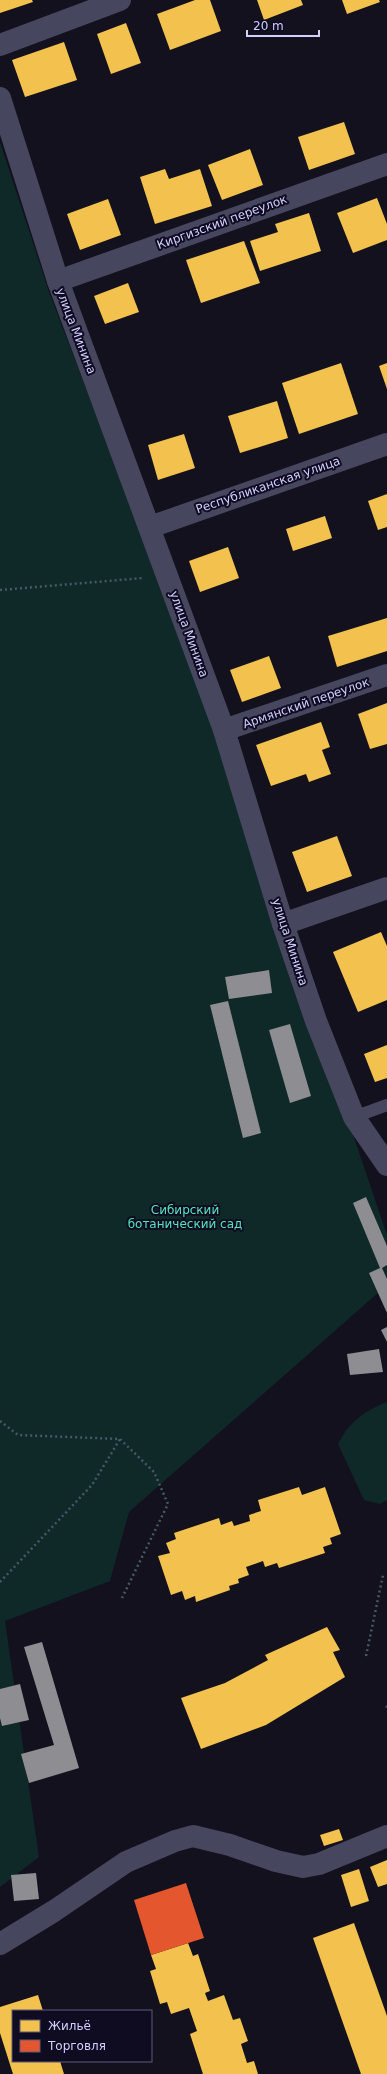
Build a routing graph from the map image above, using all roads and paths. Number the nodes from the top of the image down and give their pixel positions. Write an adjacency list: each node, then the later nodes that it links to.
1 (120, 0): 2 (street)
2 (0, 45)
3 (0, 98): 5 (street, улица Минина)
4 (387, 164): 5 (street, Киргизский переулок)
5 (58, 281): 7 (street, улица Минина)
6 (387, 444): 7 (street, Республиканская улица)
7 (150, 527): 8 (street, улица Минина)
8 (166, 573): 9 (path); 11 (street, улица Минина)
9 (0, 590)
10 (387, 675): 11 (street, Армянский переулок)
11 (224, 730): 13 (street, улица Минина)
12 (387, 888): 13 (street)
13 (283, 924): 15 (street, улица Минина)
14 (387, 1105): 15 (lane)
15 (354, 1116): 16 (street, улица Минина)
16 (387, 1165)
17 (0, 1420): 18 (path)
18 (120, 1439): 20 (path); 21 (path)
19 (383, 1575): 22 (path)
20 (0, 1582)
21 (122, 1598)
22 (366, 1656)
23 (387, 1836): 24 (street)
24 (0, 1944)

